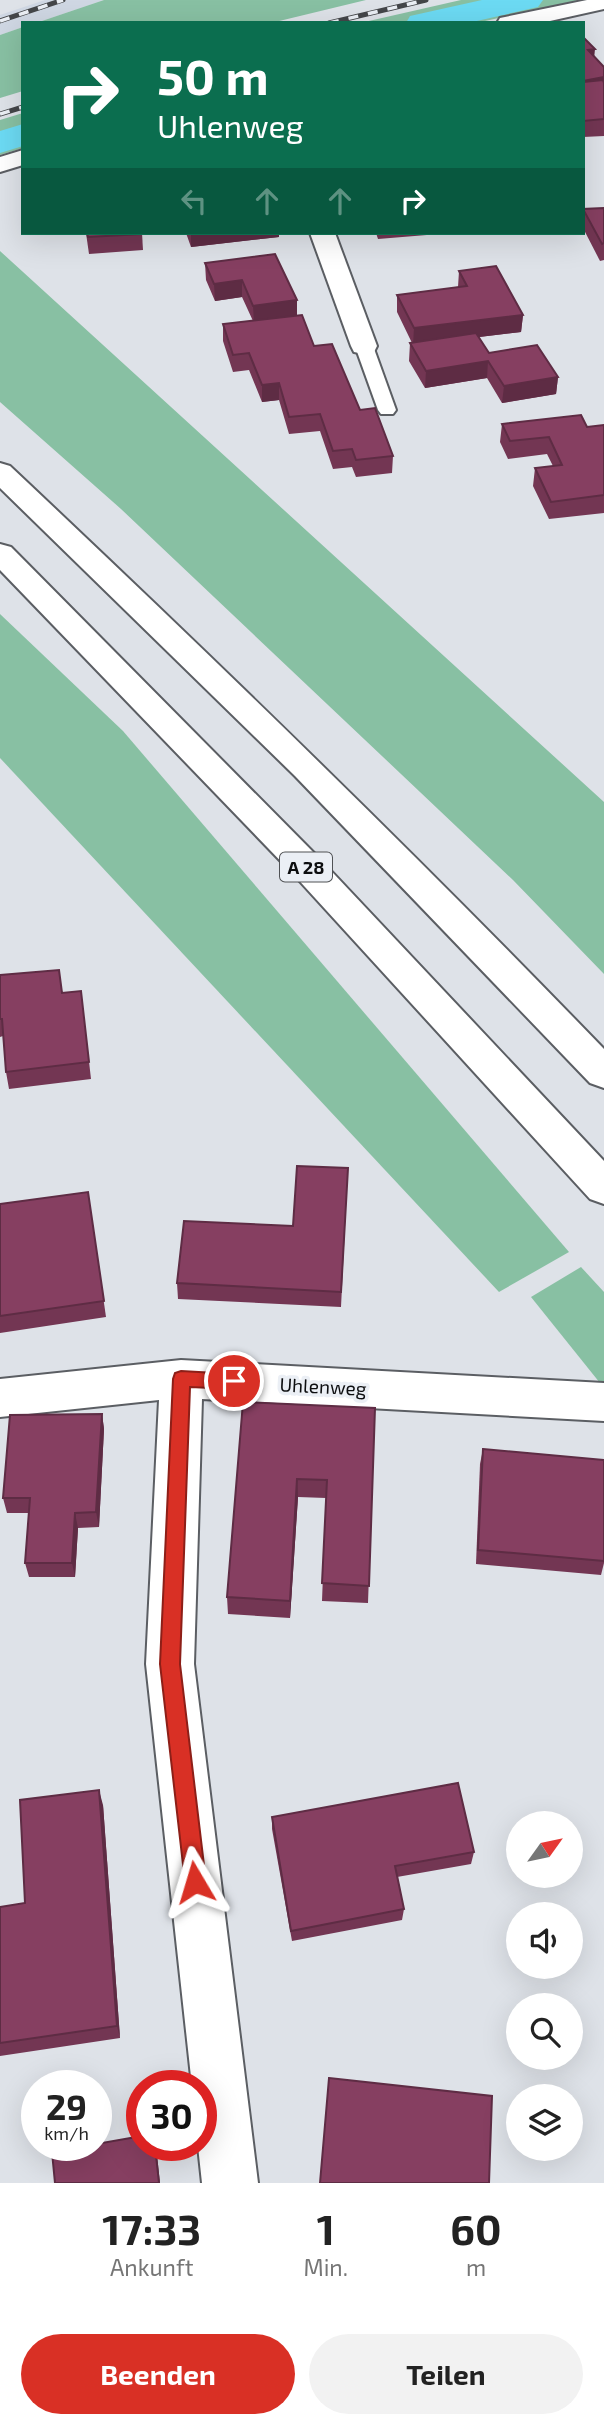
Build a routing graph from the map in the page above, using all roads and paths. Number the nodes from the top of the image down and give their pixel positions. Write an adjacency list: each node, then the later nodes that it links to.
1 (594, 4): 2 (main road); 3 (main road)
2 (517, 21)
3 (599, 25)
4 (21, 158): 5 (main road)
5 (0, 165)
6 (323, 235): 7 (main road)
7 (364, 346): 8 (lane)
8 (387, 410)
9 (0, 472): 11 (main road)
10 (0, 553): 12 (main road, A 28)
11 (604, 1073)
12 (604, 1188)
13 (181, 1379): 14 (main road, Uhlenweg); 15 (main road, Uhlenweg); 16 (main road)
14 (0, 1398)
15 (604, 1402)
16 (230, 2183)

